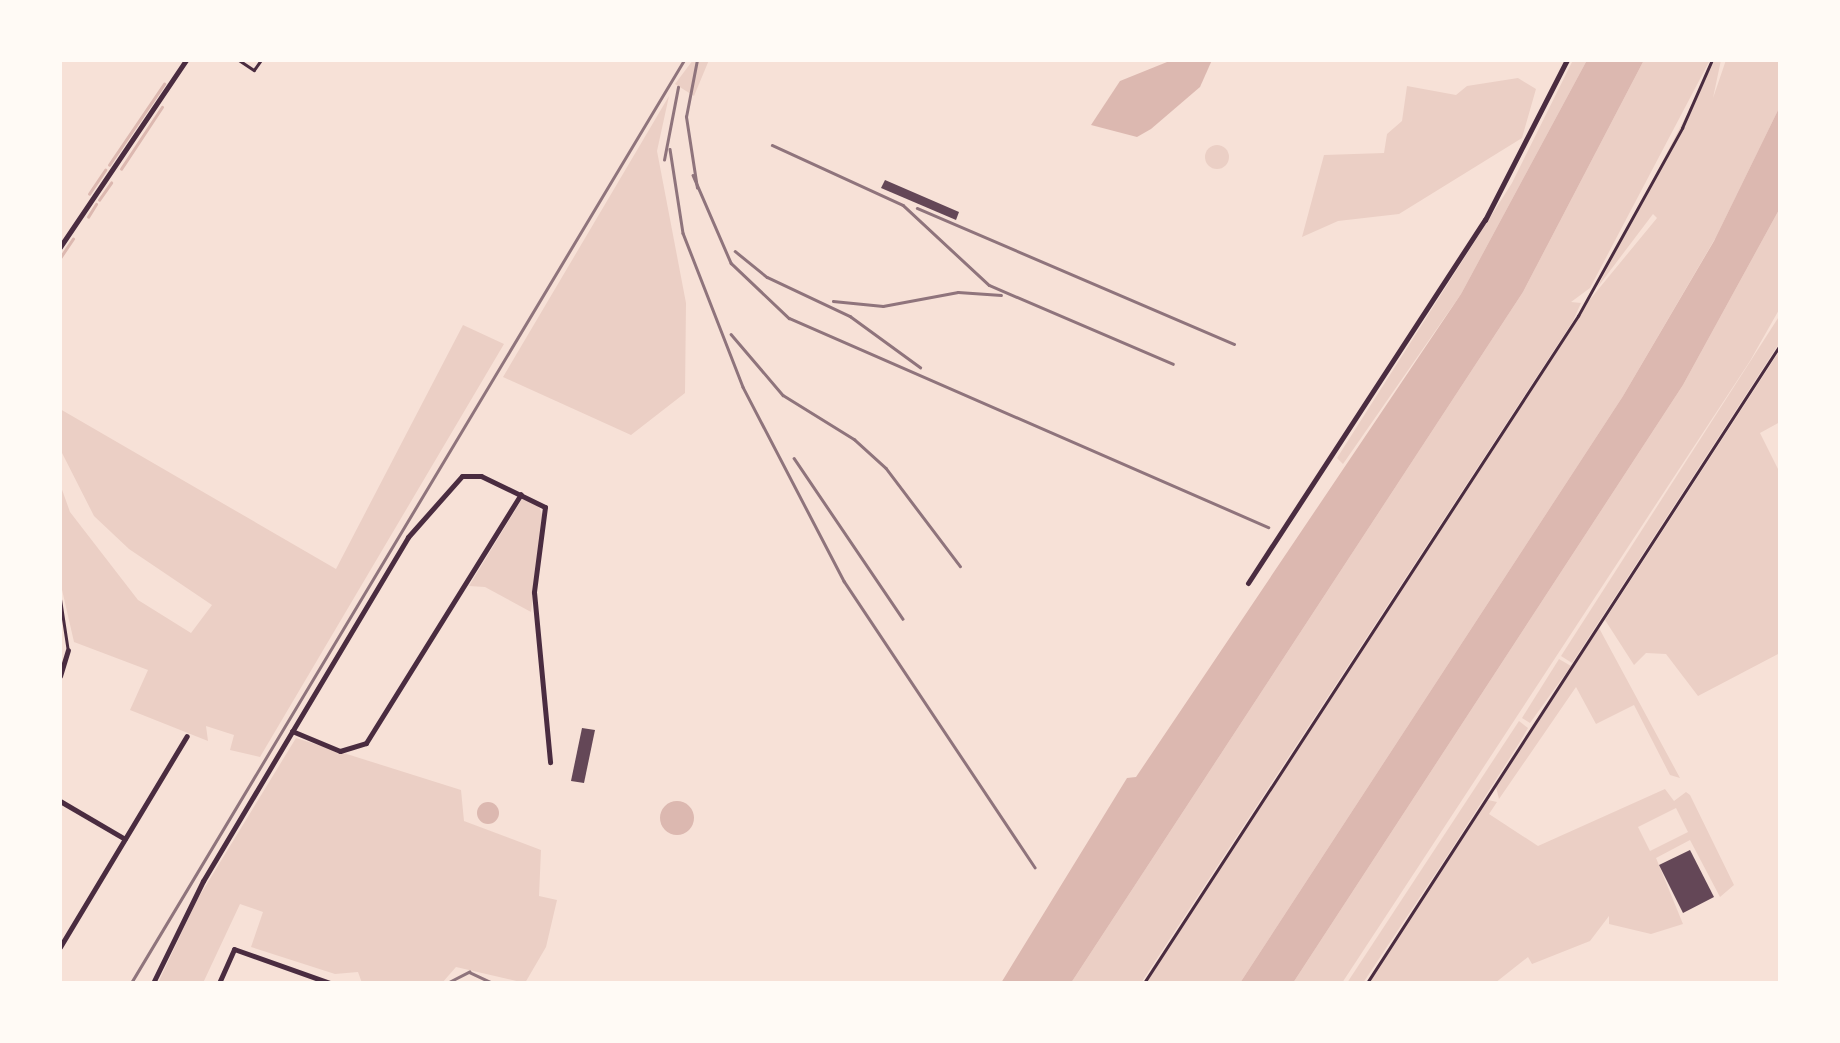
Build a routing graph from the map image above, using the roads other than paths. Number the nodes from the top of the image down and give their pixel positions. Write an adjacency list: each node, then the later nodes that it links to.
1 (186, 60): 5 (street)
2 (239, 60): 3 (lane)
3 (261, 60)
4 (1567, 60): 7 (street)
5 (60, 247)
6 (521, 494): 11 (street); 11 (street); 13 (street)
7 (1248, 583)
8 (60, 596): 9 (lane)
9 (68, 650): 10 (street)
10 (60, 676)
11 (292, 731): 17 (street)
12 (187, 736): 15 (street)
13 (550, 762)
14 (60, 800): 15 (street)
15 (125, 840): 16 (street)
16 (60, 947)
17 (153, 983)
18 (220, 983): 19 (street)
19 (330, 983)

